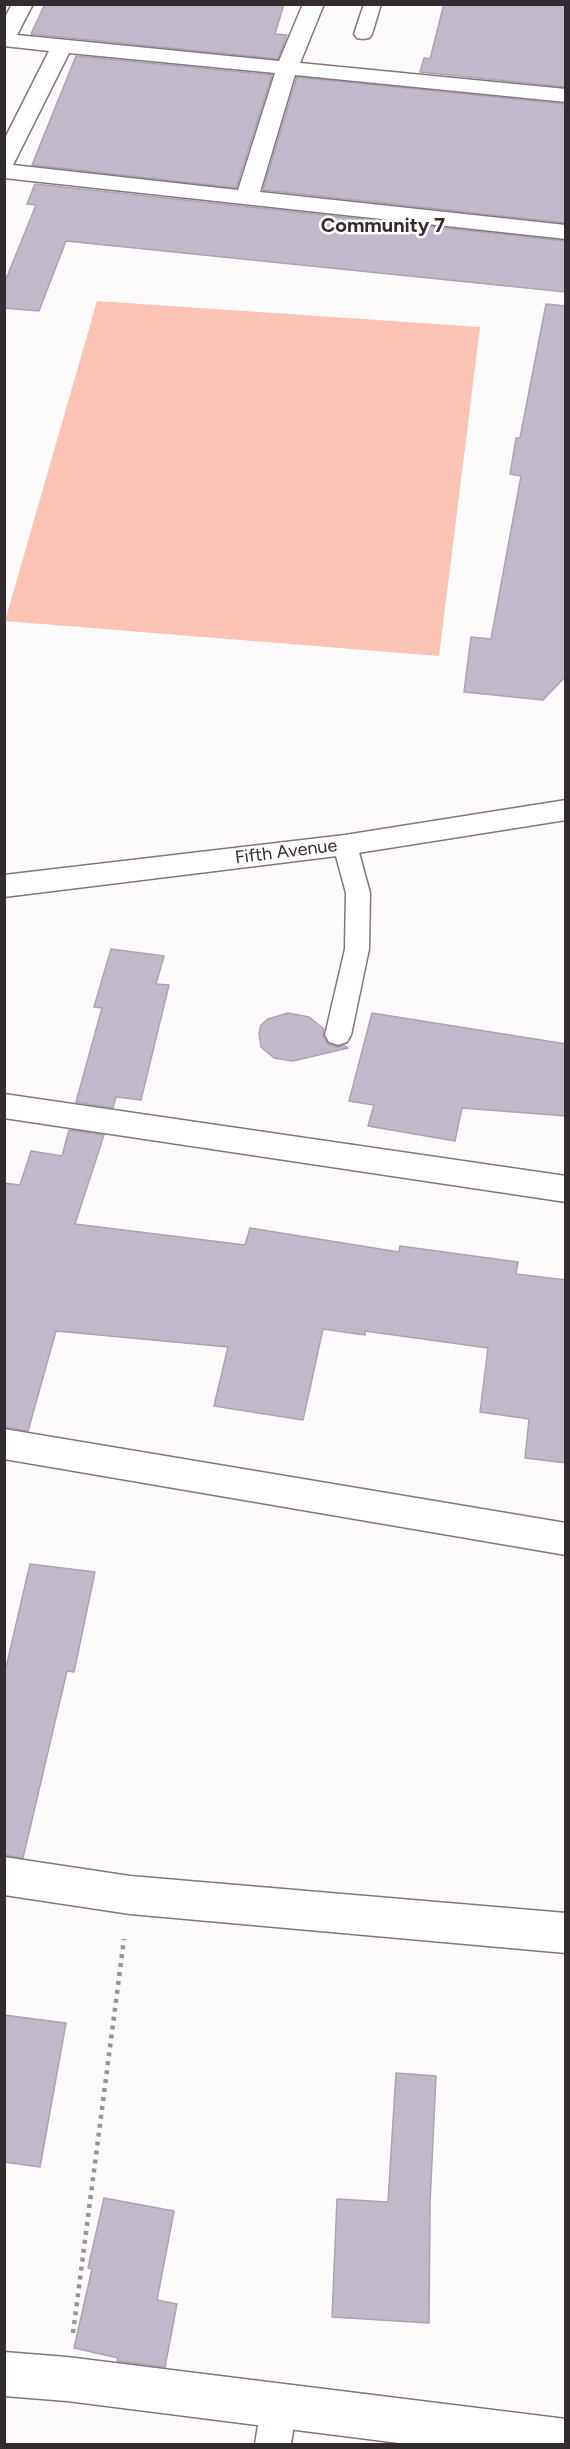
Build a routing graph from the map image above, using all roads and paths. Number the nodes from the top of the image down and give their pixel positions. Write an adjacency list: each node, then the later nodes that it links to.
1 (314, 4): 7 (street)
2 (373, 4): 4 (lane)
3 (16, 10): 5 (street)
4 (363, 34)
5 (4, 40): 6 (street)
6 (62, 46): 7 (street); 9 (street)
7 (287, 68): 8 (street); 11 (street)
8 (566, 96)
9 (4, 163)
10 (4, 171): 11 (street)
11 (247, 196): 12 (street)
12 (566, 232)
13 (566, 810): 14 (street, Fifth Avenue)
14 (345, 845): 15 (street, Fifth Avenue); 16 (lane)
15 (4, 886)
16 (338, 1035)
17 (4, 1106): 18 (street)
18 (566, 1189)
19 (4, 1444): 20 (street)
20 (566, 1539)
21 (4, 1876): 22 (street)
22 (130, 1895): 23 (street); 25 (path)
23 (566, 1933)
24 (4, 2374): 25 (street)
25 (67, 2379): 26 (street)
26 (276, 2425): 27 (street)
27 (566, 2442)

